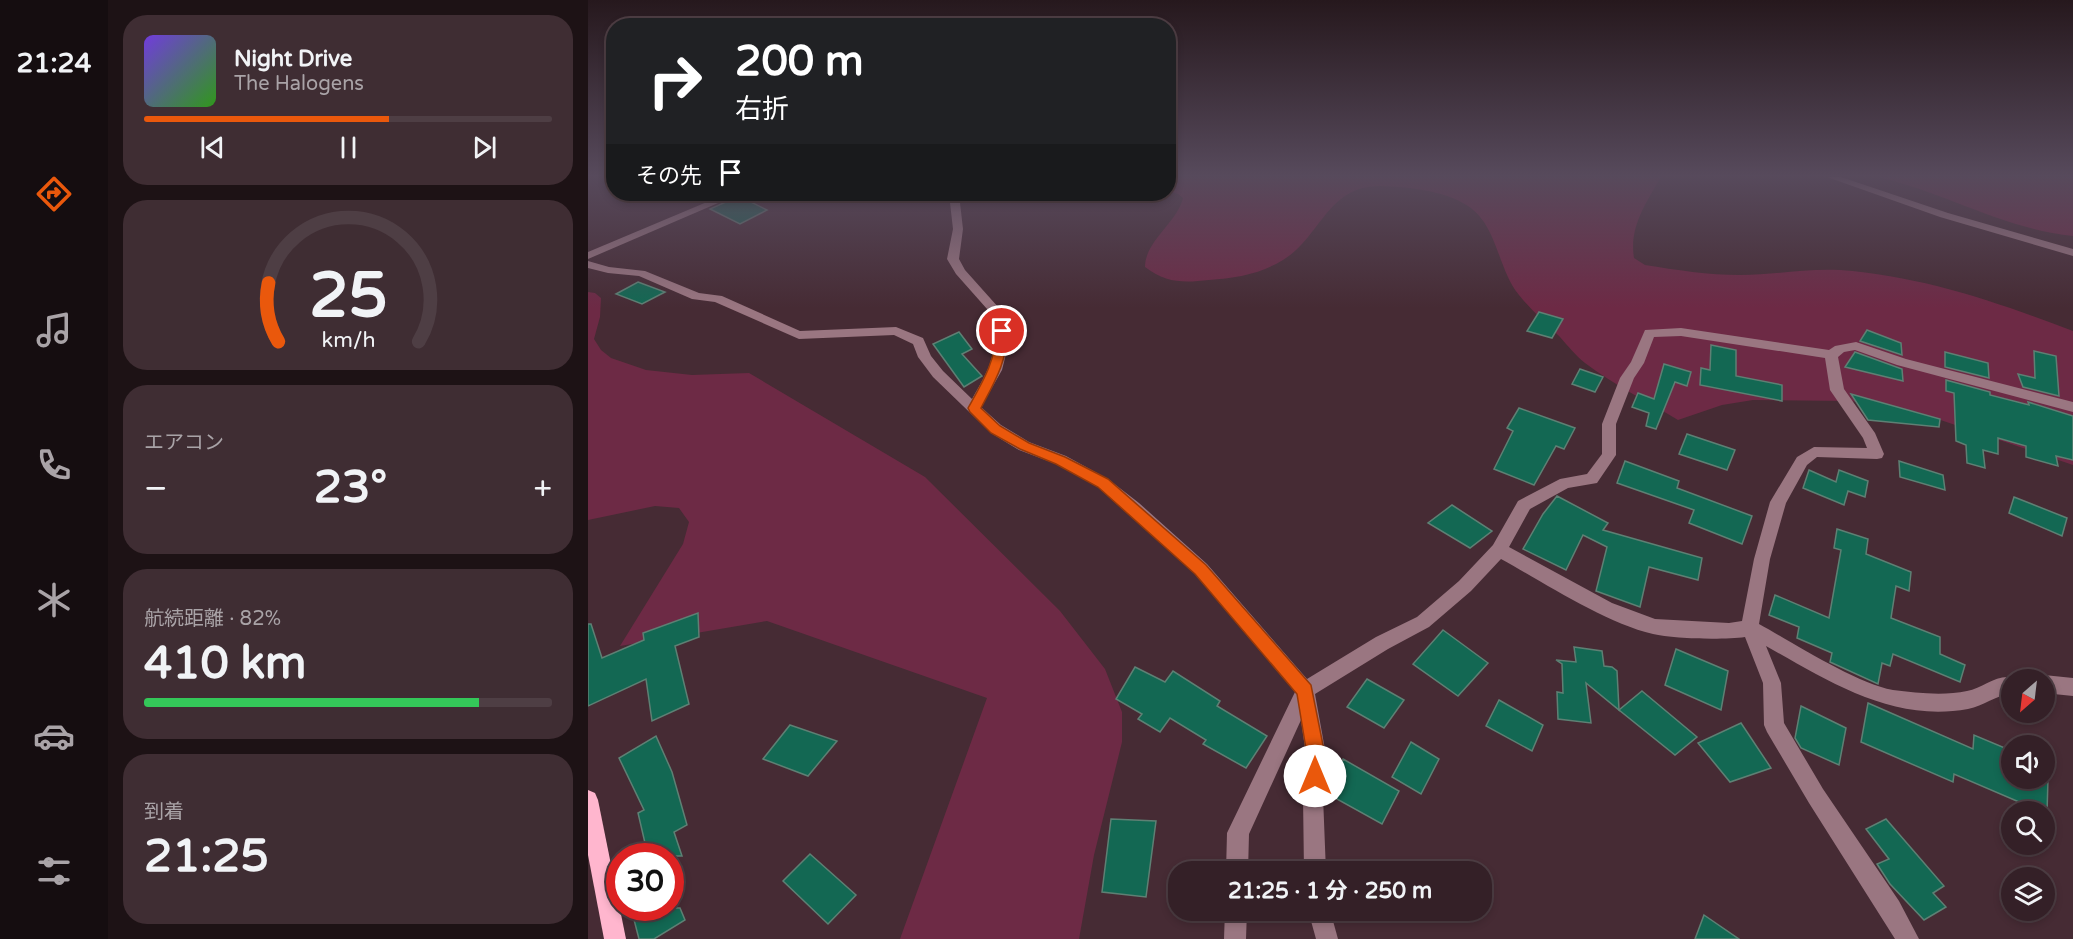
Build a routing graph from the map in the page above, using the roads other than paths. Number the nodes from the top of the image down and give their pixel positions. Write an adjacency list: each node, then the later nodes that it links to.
1 (671, 221): 5 (street)
2 (957, 221): 9 (street)
3 (1964, 221): 4 (street)
4 (2073, 253)
5 (588, 256)
6 (588, 264): 9 (street)
7 (1831, 355): 8 (street); 10 (street); 11 (street)
8 (2073, 407)
9 (974, 408): 15 (street)
10 (1499, 550): 11 (street); 15 (street)
11 (1750, 628): 13 (street); 24 (street)
12 (2055, 685): 14 (street)
13 (2001, 686)
14 (2073, 687)
15 (1305, 690): 17 (street); 18 (street)
16 (588, 800): 21 (main road)
17 (1237, 861)
18 (1315, 861)
19 (1236, 921): 22 (street)
20 (1322, 921): 23 (street)
21 (615, 939)
22 (1235, 939)
23 (1327, 939)
24 (1908, 939)

